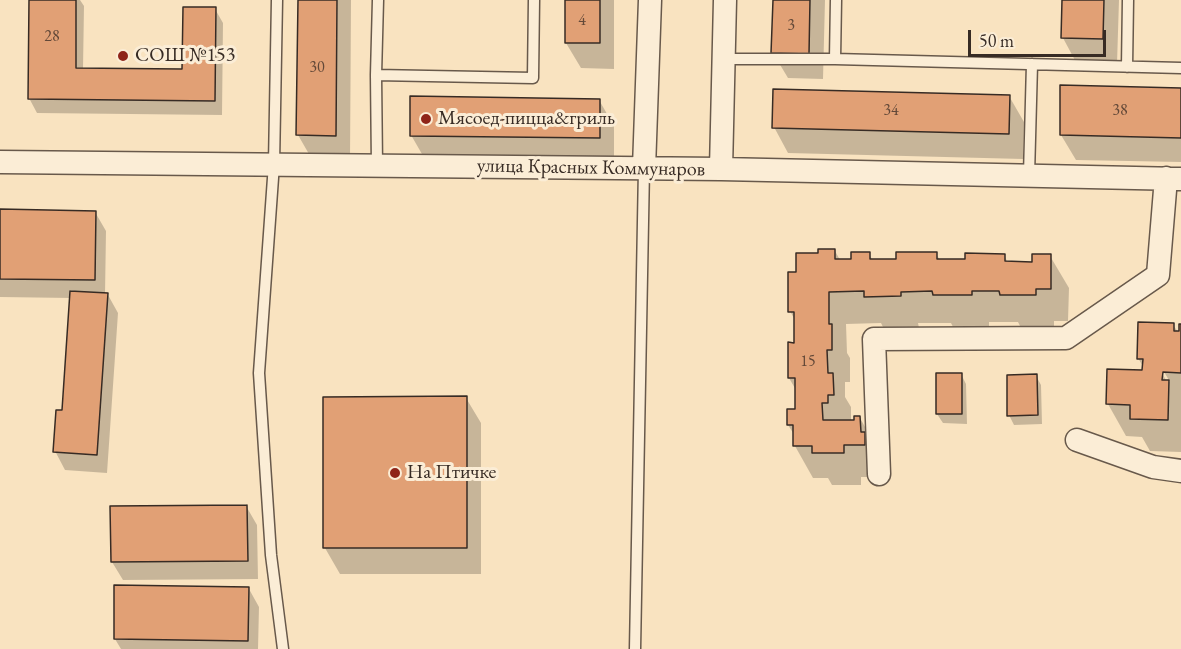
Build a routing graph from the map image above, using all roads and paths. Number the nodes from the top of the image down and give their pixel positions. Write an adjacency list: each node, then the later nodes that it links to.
1 (277, 0): 15 (lane)
2 (378, 0): 13 (lane)
3 (534, 0): 13 (lane)
4 (650, 0): 17 (street)
5 (725, 0): 8 (street)
6 (836, 0): 9 (lane)
7 (1128, 0): 11 (lane)
8 (724, 59): 9 (lane); 18 (street)
9 (835, 59): 10 (lane)
10 (1032, 64): 11 (lane); 19 (lane)
11 (1127, 67): 12 (lane)
12 (1181, 68)
13 (376, 75): 16 (lane)
14 (0, 162): 15 (street, улица Красных Коммунаров)
15 (274, 164): 16 (street, улица Красных Коммунаров); 24 (lane)
16 (377, 166): 17 (street, улица Красных Коммунаров)
17 (644, 168): 18 (street, улица Красных Коммунаров); 25 (lane)
18 (721, 169): 19 (street, улица Красных Коммунаров)
19 (1029, 176): 20 (street, улица Красных Коммунаров)
20 (1173, 178): 23 (street)
21 (1077, 440): 22 (street)
22 (1181, 471)
23 (879, 474)
24 (283, 649)
25 (635, 649)

